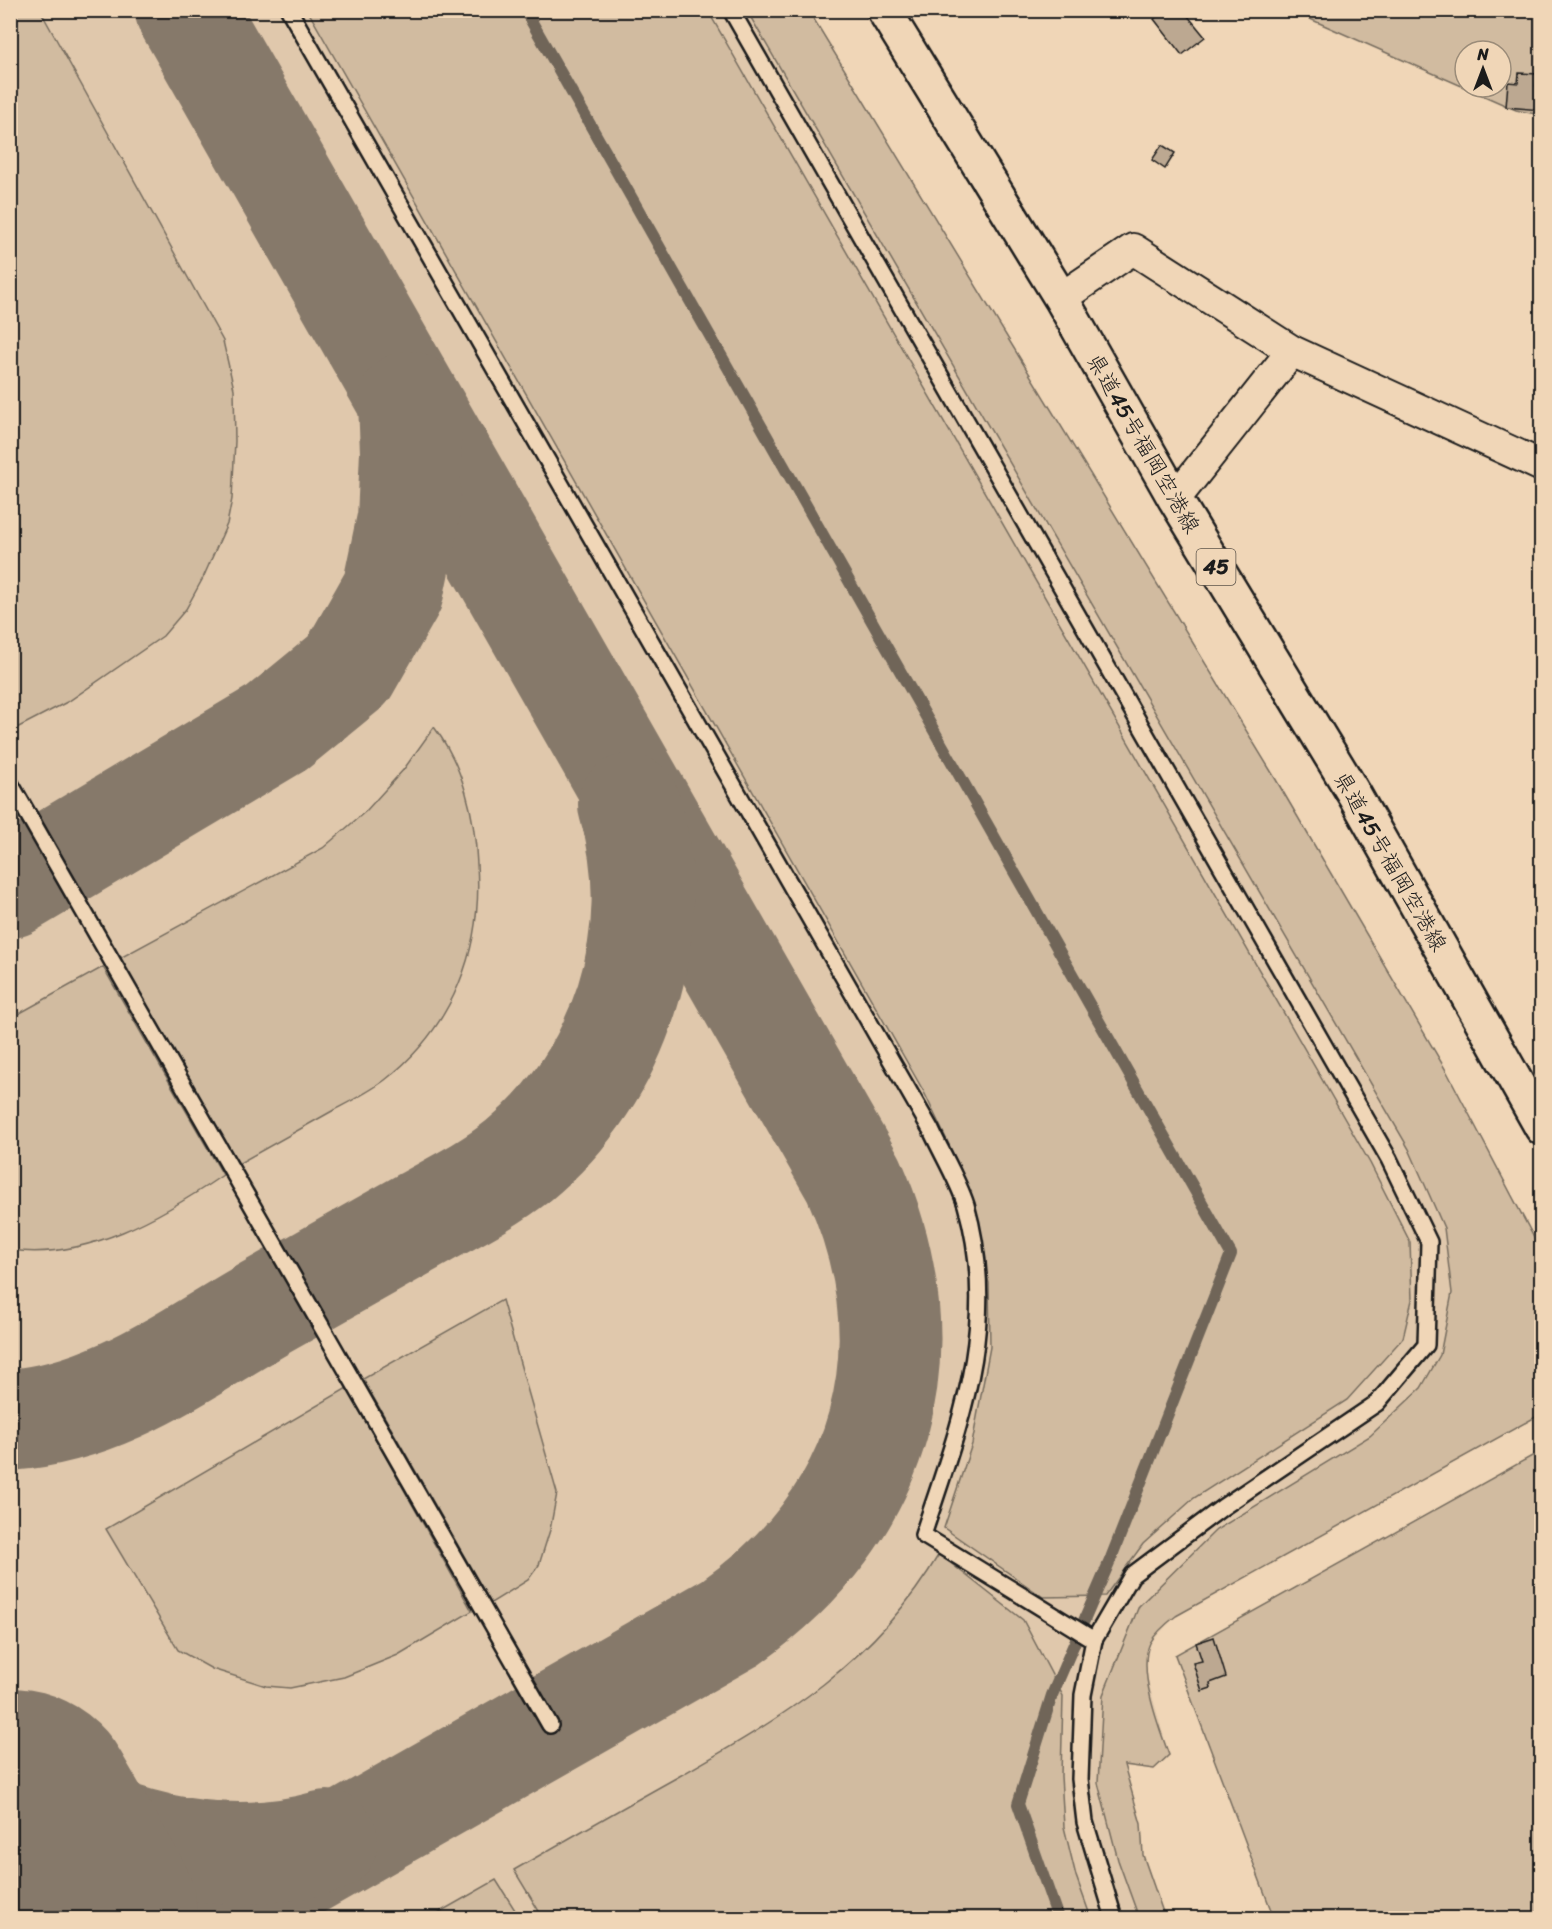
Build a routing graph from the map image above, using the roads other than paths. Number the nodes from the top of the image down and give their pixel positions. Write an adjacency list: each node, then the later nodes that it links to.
1 (289, 10): 10 (lane)
2 (731, 10): 10 (lane)
3 (885, 10): 4 (main road, 県道45号福岡空港線 / 45)
4 (1061, 298): 5 (street); 7 (main road, 県道45号福岡空港線 / 45)
5 (1292, 351): 6 (street); 7 (street)
6 (1542, 466)
7 (1175, 499): 9 (main road, 県道45号福岡空港線 / 45)
8 (10, 783): 11 (lane)
9 (1542, 1128)
10 (1094, 1640): 12 (lane)
11 (550, 1725)
12 (1114, 1918)

